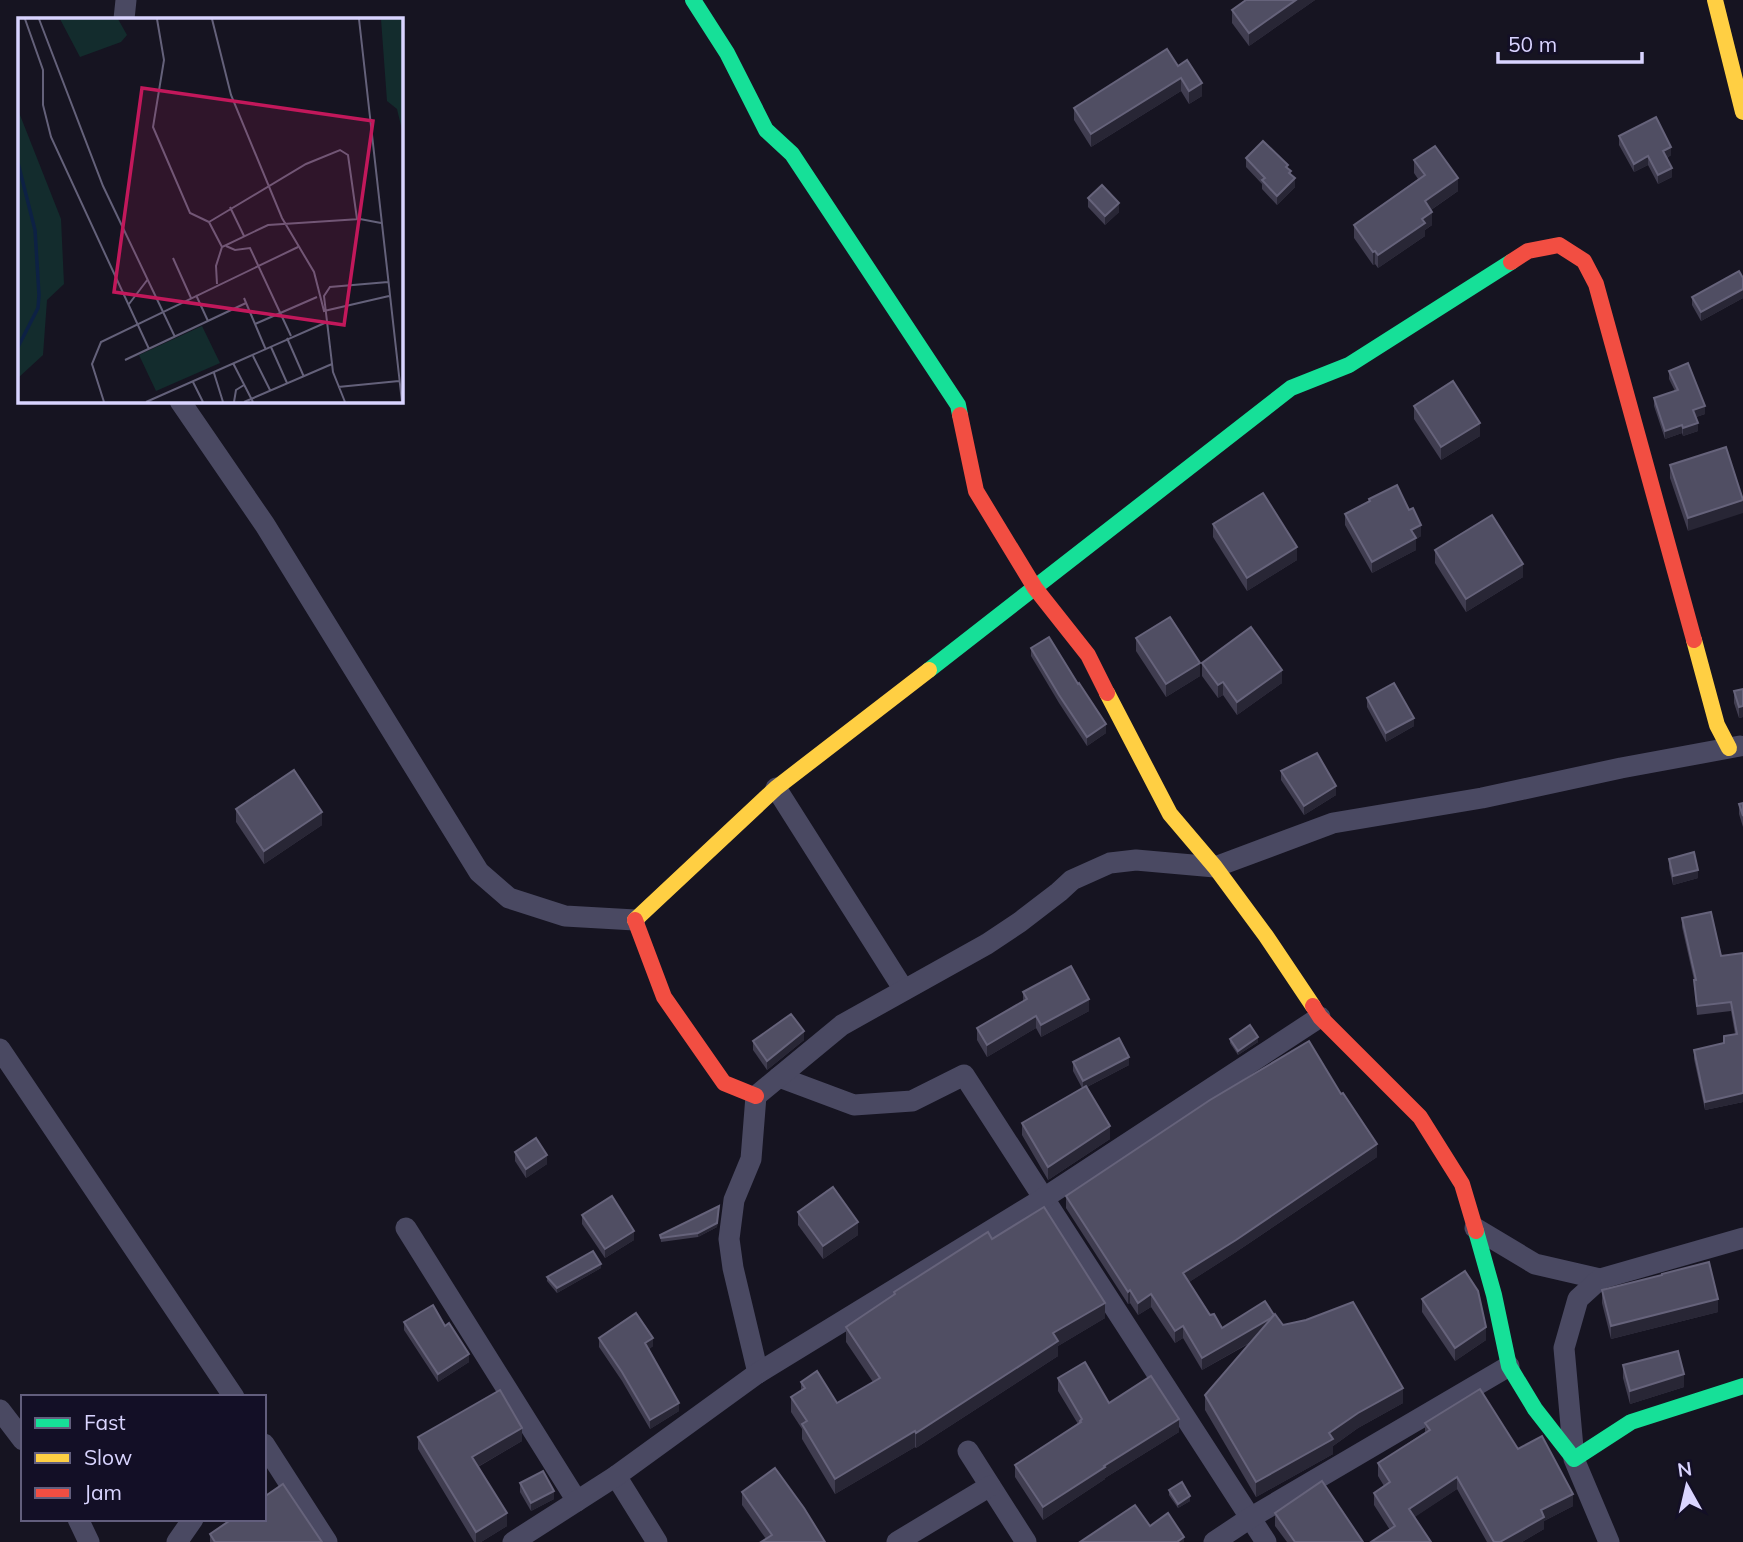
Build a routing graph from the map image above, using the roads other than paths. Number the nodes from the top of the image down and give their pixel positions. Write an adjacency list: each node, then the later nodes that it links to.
1 (126, 0): 4 (street)
2 (693, 0): 7 (street)
3 (1715, 0): 5 (street)
4 (124, 18)
5 (1743, 112)
6 (181, 402): 11 (street)
7 (1035, 588): 8 (street); 9 (street); 10 (street)
8 (1736, 746): 10 (street)
9 (776, 788): 11 (street); 12 (street)
10 (1215, 867): 12 (street); 13 (street)
11 (635, 920): 16 (street)
12 (904, 990): 15 (street)
13 (1320, 1017): 17 (street); 19 (street)
14 (0, 1049): 25 (street)
15 (779, 1077): 16 (street); 17 (street)
16 (757, 1096): 23 (street)
17 (1044, 1198): 23 (street); 34 (street)
18 (407, 1228): 33 (street)
19 (1475, 1228): 21 (street); 22 (street)
20 (1743, 1238): 21 (street)
21 (1600, 1279): 30 (street)
22 (1509, 1366): 30 (street); 34 (street)
23 (758, 1373): 31 (street)
24 (1743, 1386): 30 (street)
25 (233, 1395)
26 (0, 1410): 27 (street)
27 (21, 1437)
28 (266, 1447): 40 (street)
29 (968, 1451): 32 (street)
30 (1574, 1460): 37 (street)
31 (616, 1476): 33 (street); 42 (street)
32 (990, 1486): 43 (street); 44 (street)
33 (577, 1501): 41 (street)
34 (1250, 1518): 45 (street); 46 (street)
35 (79, 1521): 38 (street)
36 (192, 1521): 39 (street)
37 (1608, 1541)
38 (89, 1542)
39 (177, 1542)
40 (327, 1542)
41 (513, 1542)
42 (657, 1542)
43 (897, 1542)
44 (1026, 1542)
45 (1214, 1542)
46 (1266, 1542)

